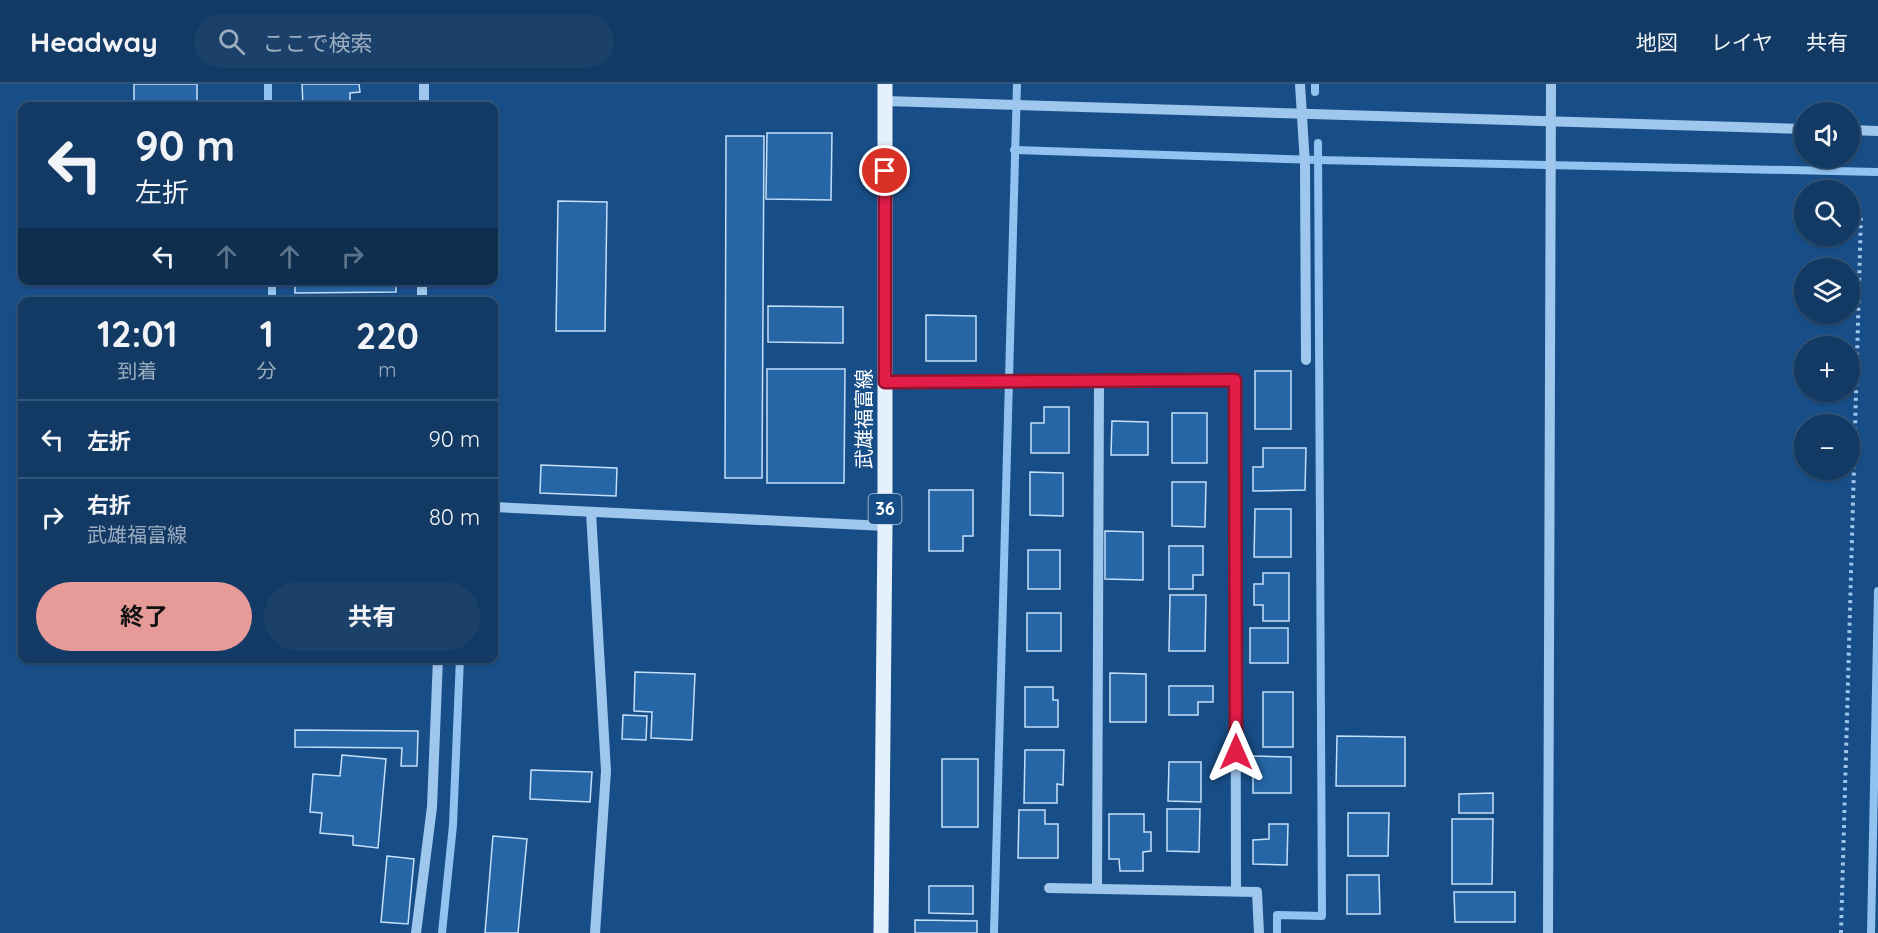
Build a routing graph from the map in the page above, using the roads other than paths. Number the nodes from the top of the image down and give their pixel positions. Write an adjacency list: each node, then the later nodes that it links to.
1 (424, 84): 6 (street)
2 (885, 84): 5 (main road, 武雄福富線 / 36)
3 (1300, 84): 7 (street)
4 (1551, 84): 8 (street)
5 (885, 101): 7 (street); 12 (main road, 武雄福富線 / 36)
6 (424, 102)
7 (1301, 113): 8 (street); 10 (street)
8 (1551, 121): 9 (street); 24 (street)
9 (1794, 129)
10 (1306, 360)
11 (1099, 381): 12 (street); 17 (street); 19 (street)
12 (885, 382): 15 (main road, 武雄福富線 / 36)
13 (498, 507): 14 (street)
14 (591, 512): 15 (street); 21 (street)
15 (885, 526): 22 (main road, 武雄福富線 / 36)
16 (438, 663): 20 (street)
17 (1096, 887): 18 (street); 19 (street)
18 (1048, 888)
19 (1236, 891): 23 (street)
20 (416, 933)
21 (595, 933)
22 (881, 933)
23 (1259, 933)
24 (1548, 933)

